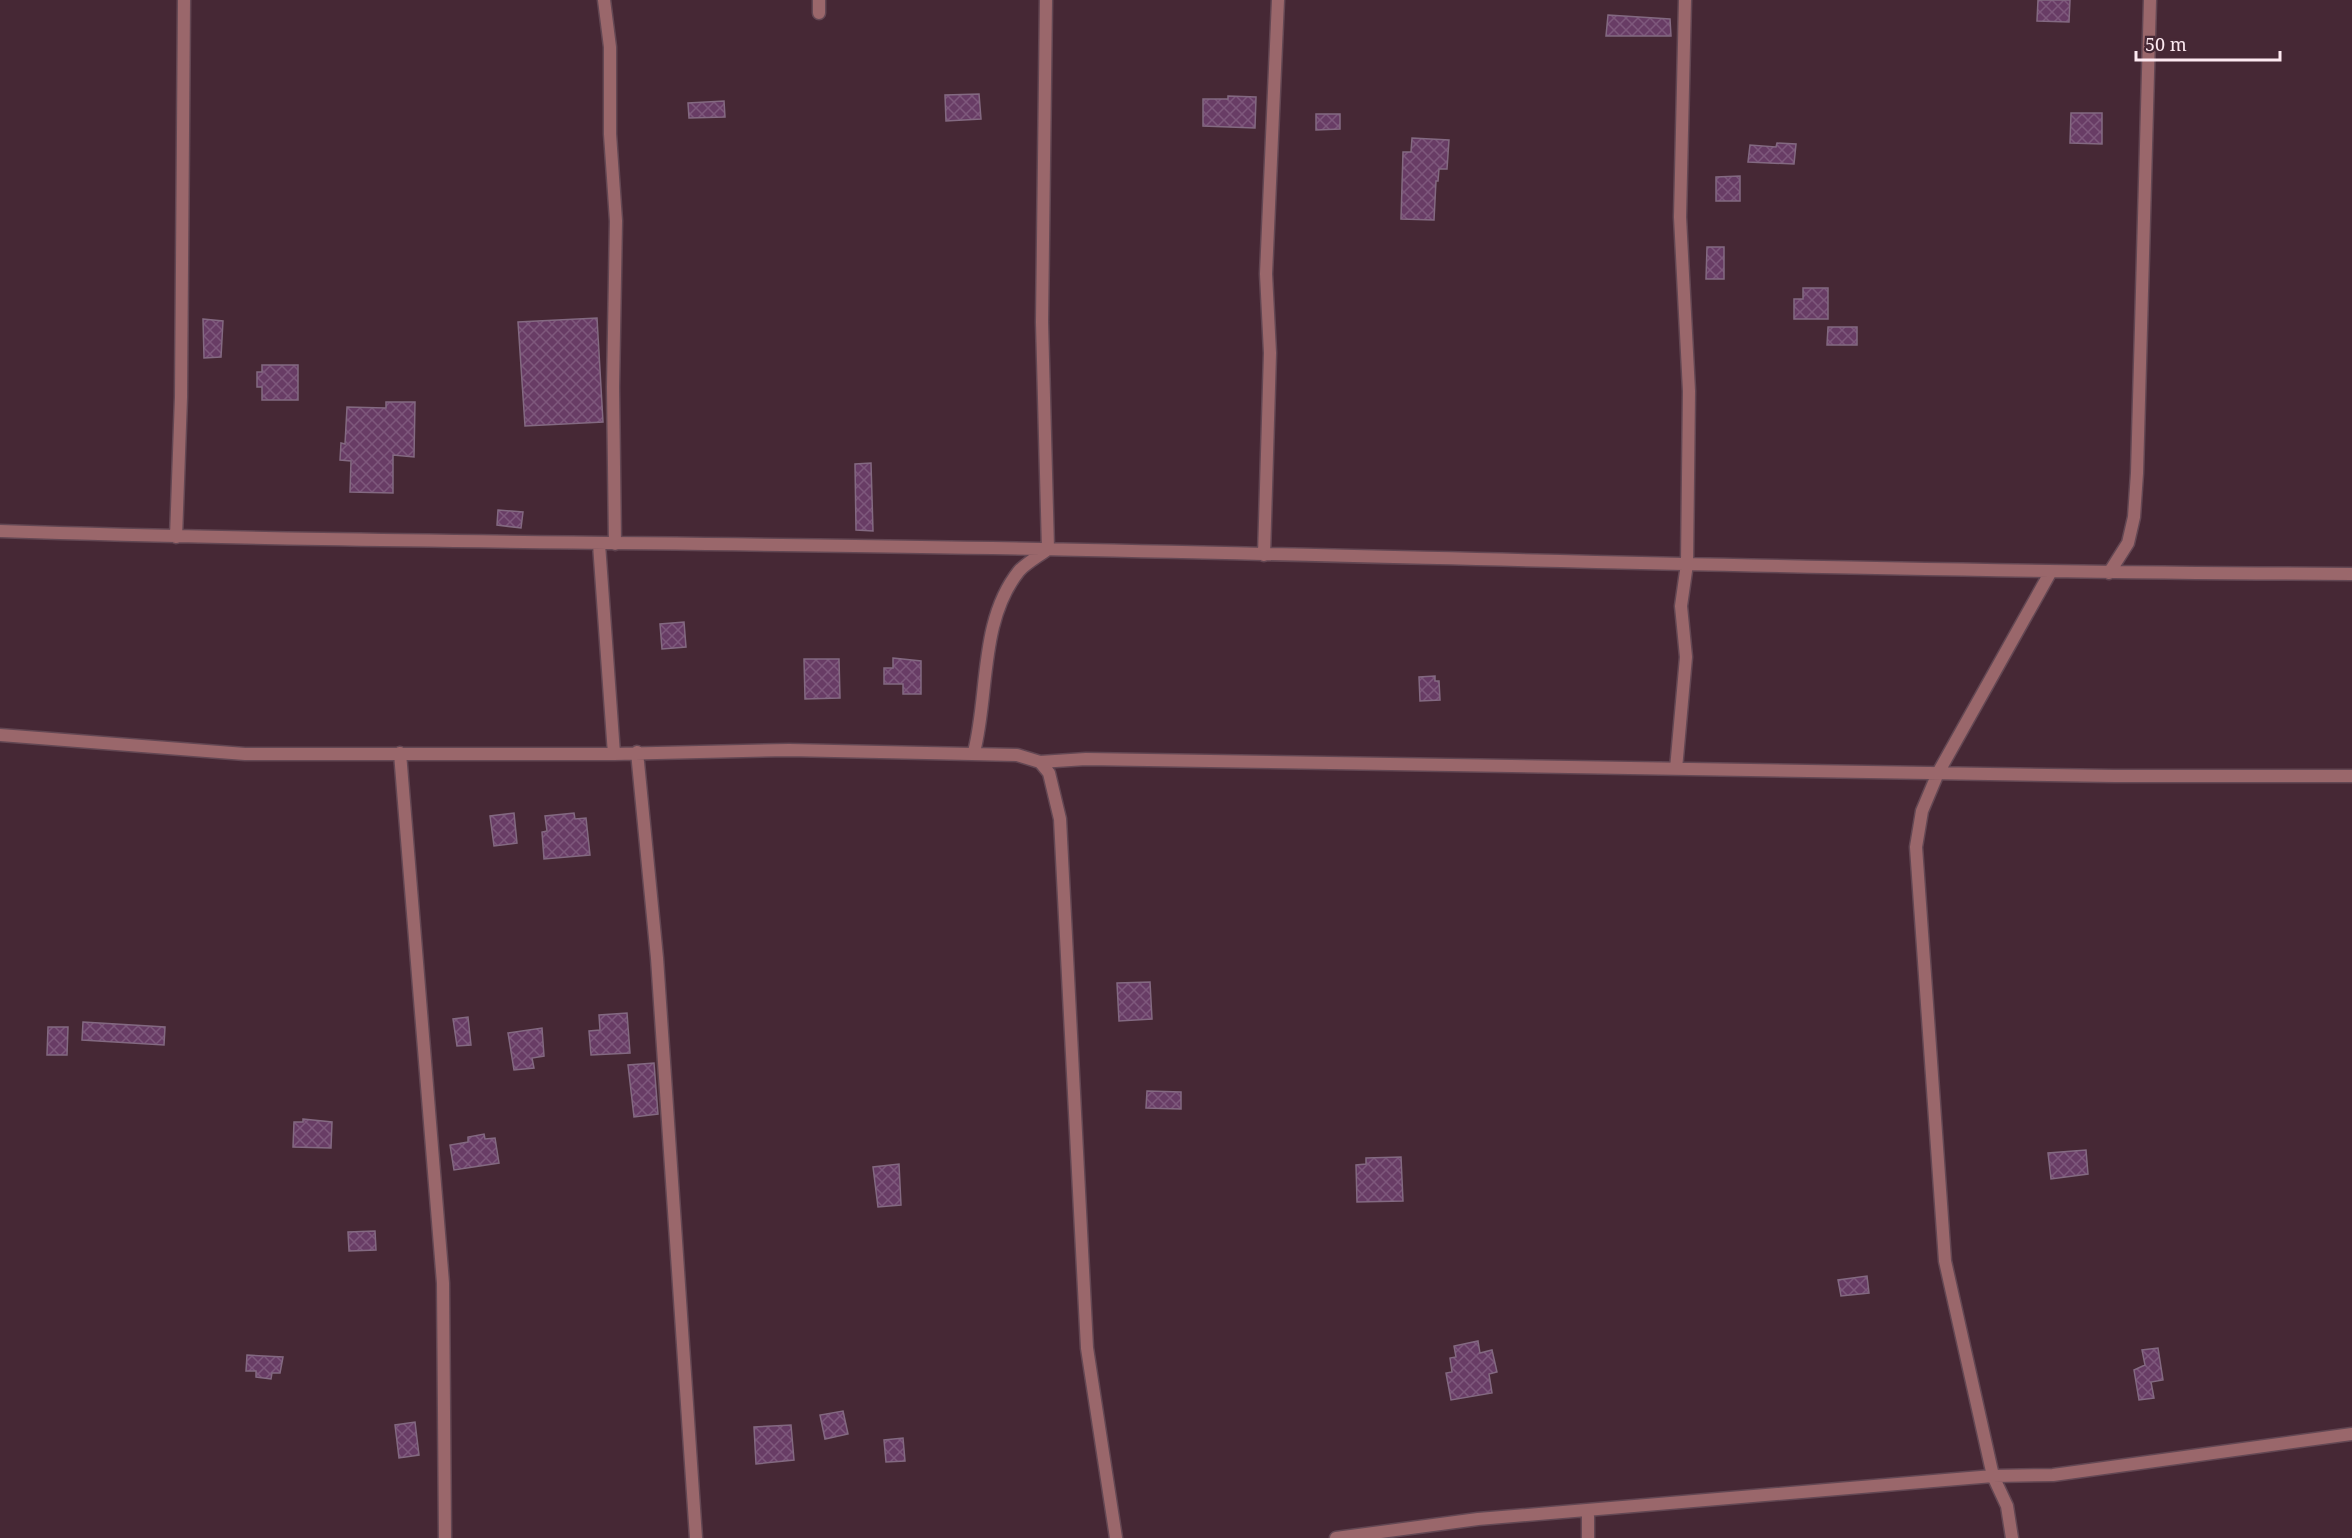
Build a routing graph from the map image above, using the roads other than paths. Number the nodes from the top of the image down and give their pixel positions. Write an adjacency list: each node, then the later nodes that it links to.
1 (184, 0): 8 (street)
2 (604, 0): 10 (street)
3 (1046, 0): 11 (street)
4 (1278, 0): 12 (street)
5 (1685, 0): 13 (street)
6 (2150, 0): 15 (street)
7 (0, 531): 8 (street)
8 (176, 537): 9 (street)
9 (599, 544): 10 (street); 21 (street)
10 (615, 544): 11 (street)
11 (1048, 549): 12 (street); 20 (street)
12 (1264, 555): 13 (street)
13 (1687, 564): 14 (street); 23 (street)
14 (2050, 573): 15 (street); 24 (street)
15 (2109, 573): 16 (street)
16 (2352, 574)
17 (0, 735): 19 (street)
18 (637, 752): 20 (street); 21 (street); 31 (street)
19 (400, 753): 21 (street); 30 (street)
20 (974, 753): 22 (street)
21 (614, 754)
22 (1040, 762): 23 (street); 32 (street)
23 (1676, 769): 24 (street)
24 (1938, 774): 25 (street); 27 (street)
25 (2352, 776)
26 (2352, 1434): 27 (street)
27 (1993, 1476): 28 (street); 35 (street)
28 (1588, 1510): 29 (street); 34 (street)
29 (1352, 1537): 33 (street)
30 (445, 1538)
31 (696, 1538)
32 (1116, 1538)
33 (1336, 1538)
34 (1588, 1538)
35 (2012, 1538)

